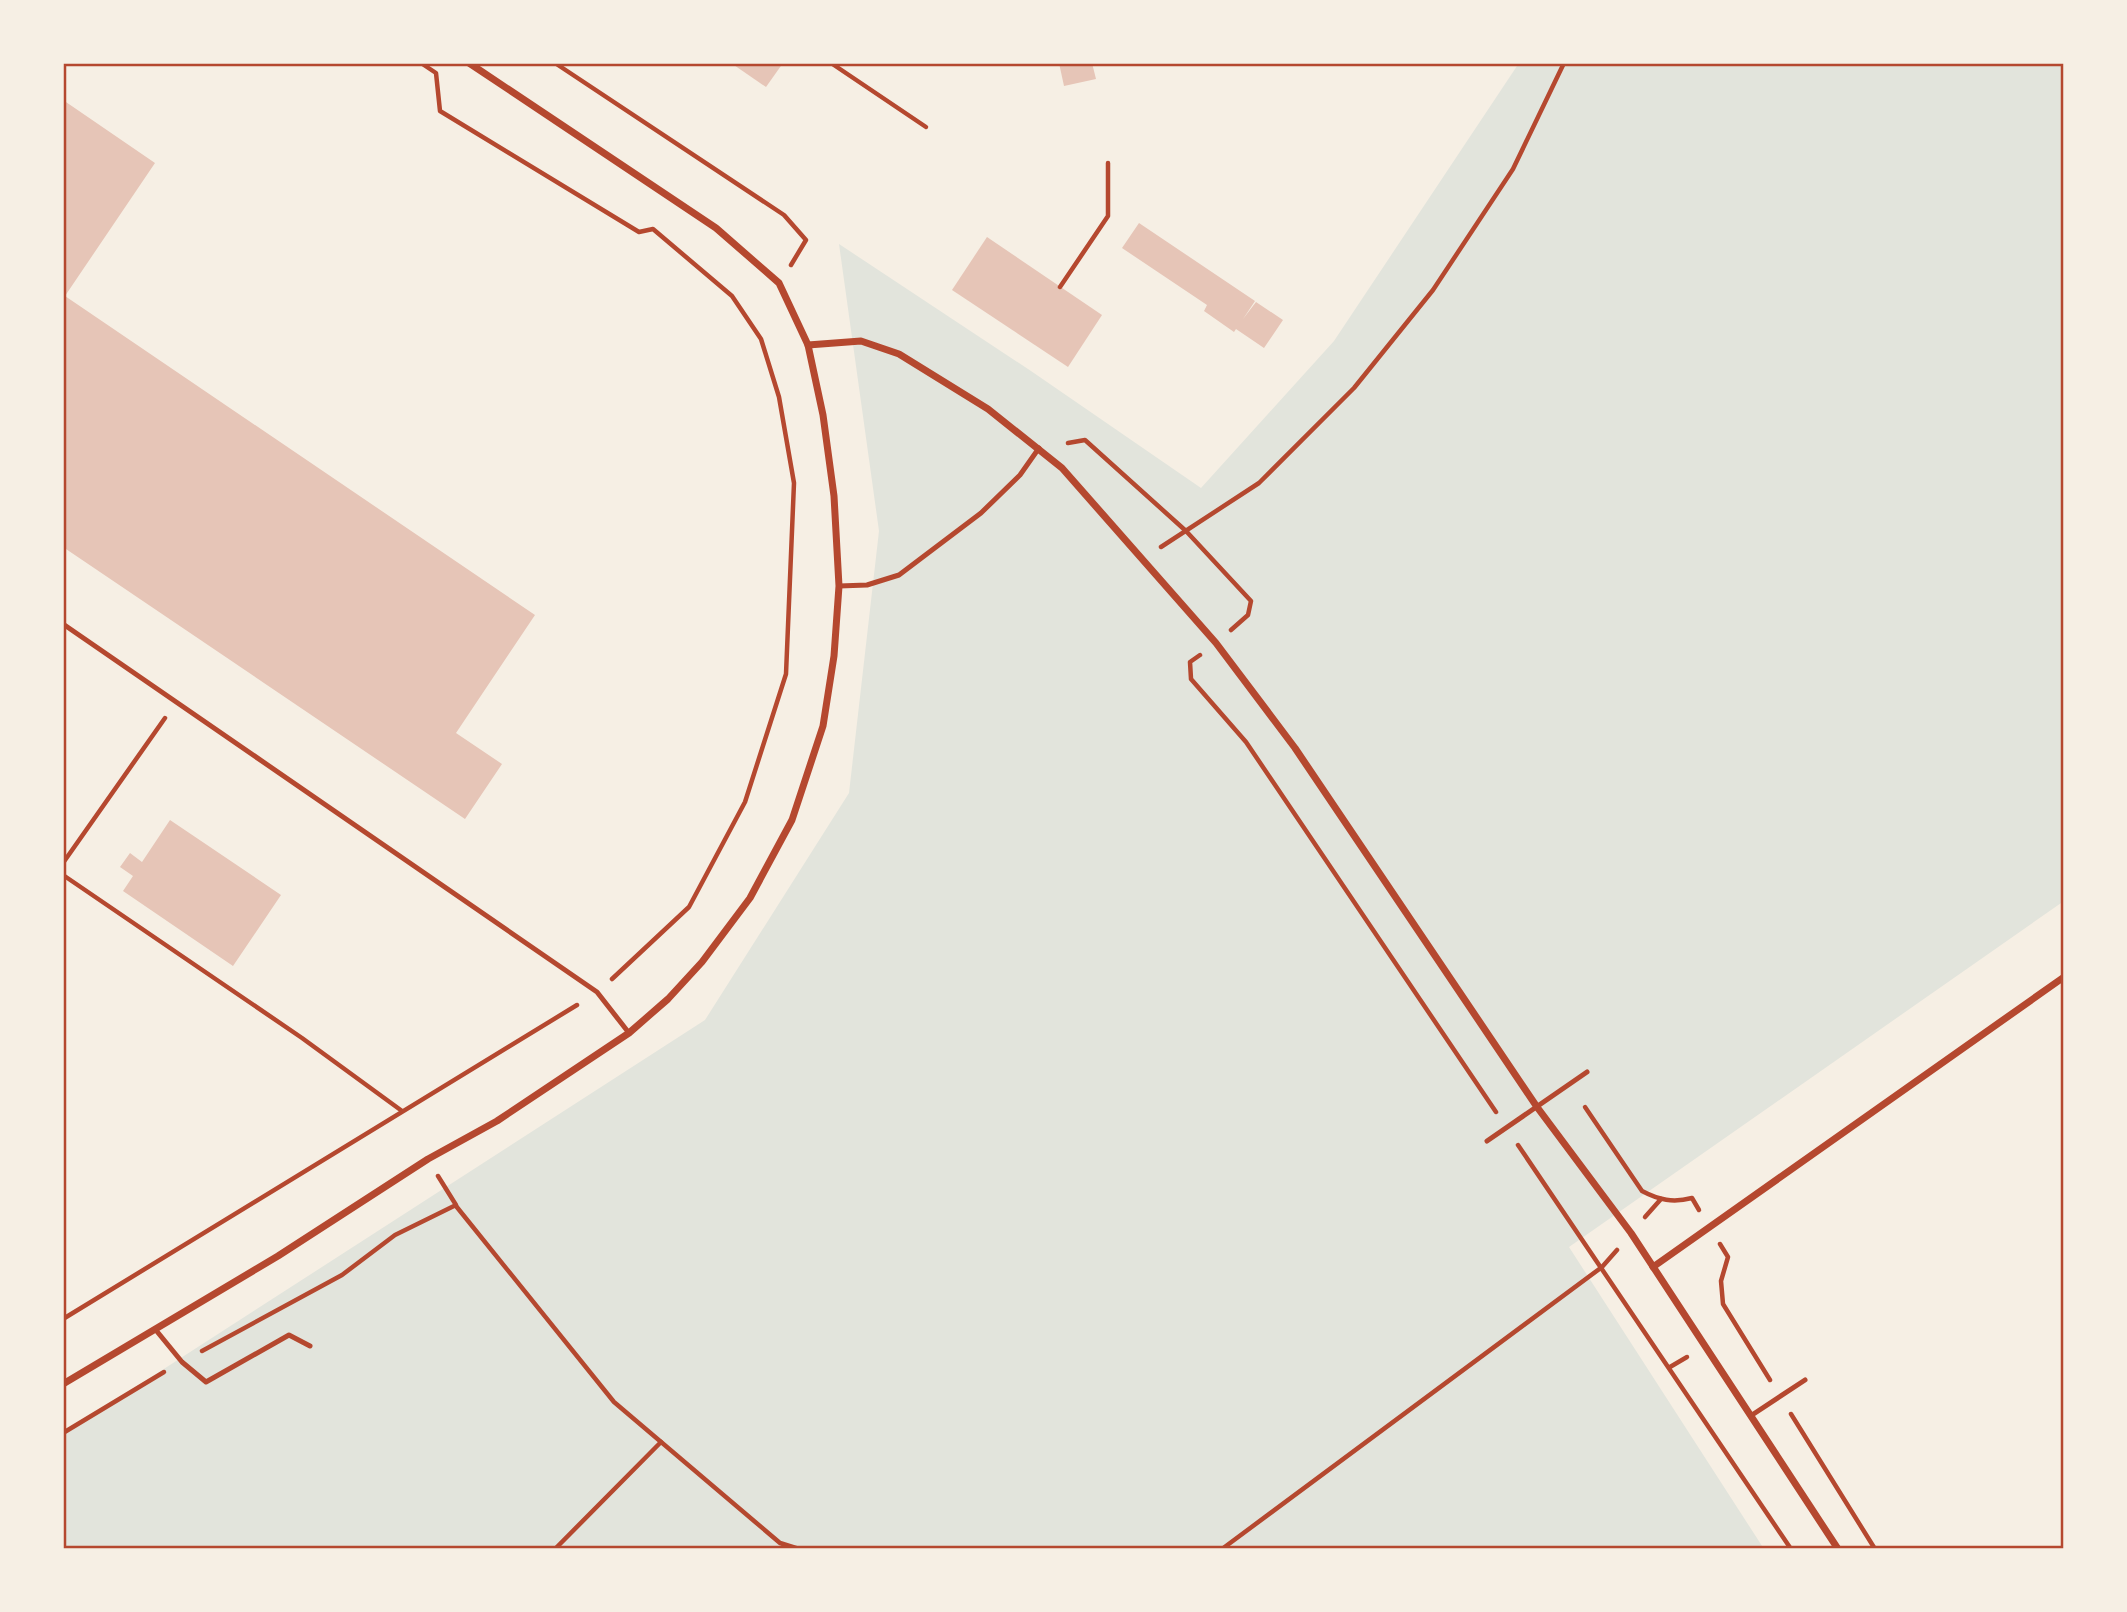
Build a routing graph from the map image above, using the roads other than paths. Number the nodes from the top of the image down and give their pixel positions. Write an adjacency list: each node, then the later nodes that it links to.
1 (469, 63): 2 (street)
2 (808, 345): 3 (street); 4 (street)
3 (1040, 448): 4 (lane); 9 (street)
4 (839, 586): 7 (street)
5 (63, 624): 7 (lane)
6 (2064, 977): 11 (street)
7 (629, 1033): 12 (street)
8 (1587, 1072): 9 (lane)
9 (1537, 1107): 10 (lane); 11 (street)
10 (1487, 1141)
11 (1653, 1267): 16 (street)
12 (155, 1329): 13 (lane); 15 (street)
13 (310, 1346)
14 (1805, 1380): 16 (lane)
15 (63, 1384)
16 (1752, 1415): 17 (street)
17 (1838, 1549)

